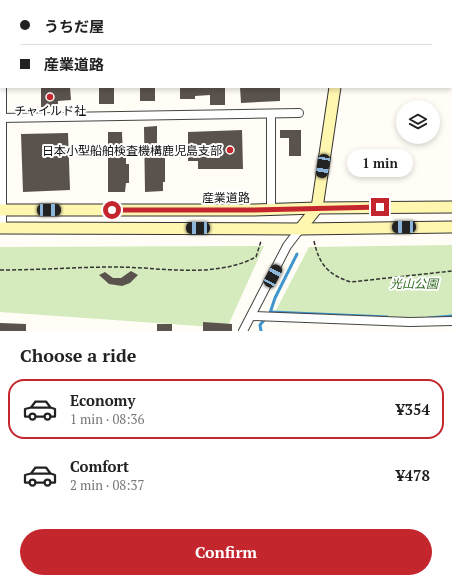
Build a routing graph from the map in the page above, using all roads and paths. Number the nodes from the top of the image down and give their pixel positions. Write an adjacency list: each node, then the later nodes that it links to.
1 (2, 88): 5 (street)
2 (335, 88): 7 (main road)
3 (299, 113): 4 (street)
4 (271, 114): 5 (street); 9 (street)
5 (1, 118): 8 (street)
6 (452, 207): 7 (main road, 産業道路)
7 (317, 208): 9 (main road, 産業道路); 12 (main road)
8 (1, 210): 9 (main road, 産業道路); 11 (street)
9 (272, 210)
10 (452, 227): 12 (main road)
11 (1, 228): 12 (main road)
12 (300, 229): 17 (street)
13 (314, 240): 16 (path)
14 (261, 241): 15 (path)
15 (0, 270)
16 (452, 271)
17 (252, 316): 18 (street); 19 (street)
18 (452, 321)
19 (244, 331)

